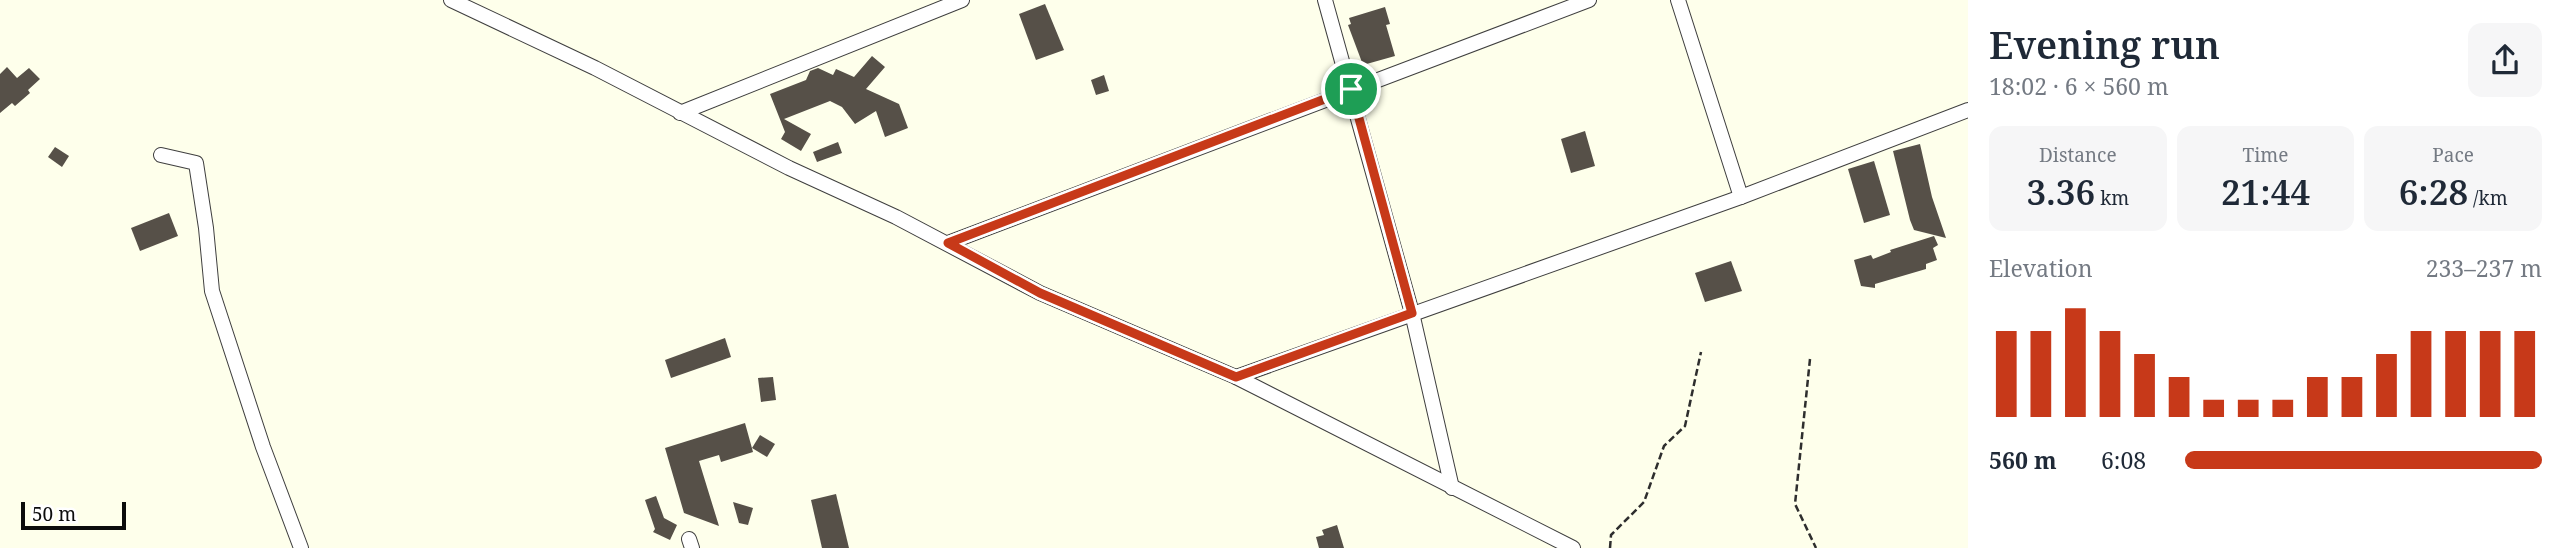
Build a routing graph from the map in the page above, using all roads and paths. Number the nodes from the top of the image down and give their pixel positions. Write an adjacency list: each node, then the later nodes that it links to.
1 (451, 0): 8 (street)
2 (962, 0): 8 (street)
3 (1325, 0): 6 (street)
4 (1589, 0): 6 (street)
5 (1678, 0): 10 (street)
6 (1351, 89): 11 (street); 12 (street)
7 (1968, 110): 10 (street)
8 (680, 113): 11 (street)
9 (161, 155): 17 (street)
10 (1741, 197): 12 (street)
11 (948, 243): 15 (street)
12 (1412, 313): 15 (street); 16 (street)
13 (1701, 352): 19 (path)
14 (1810, 359): 20 (path)
15 (1236, 377): 16 (street)
16 (1452, 488): 18 (street)
17 (300, 548)
18 (1573, 548)
19 (1610, 548)
20 (1816, 548)

